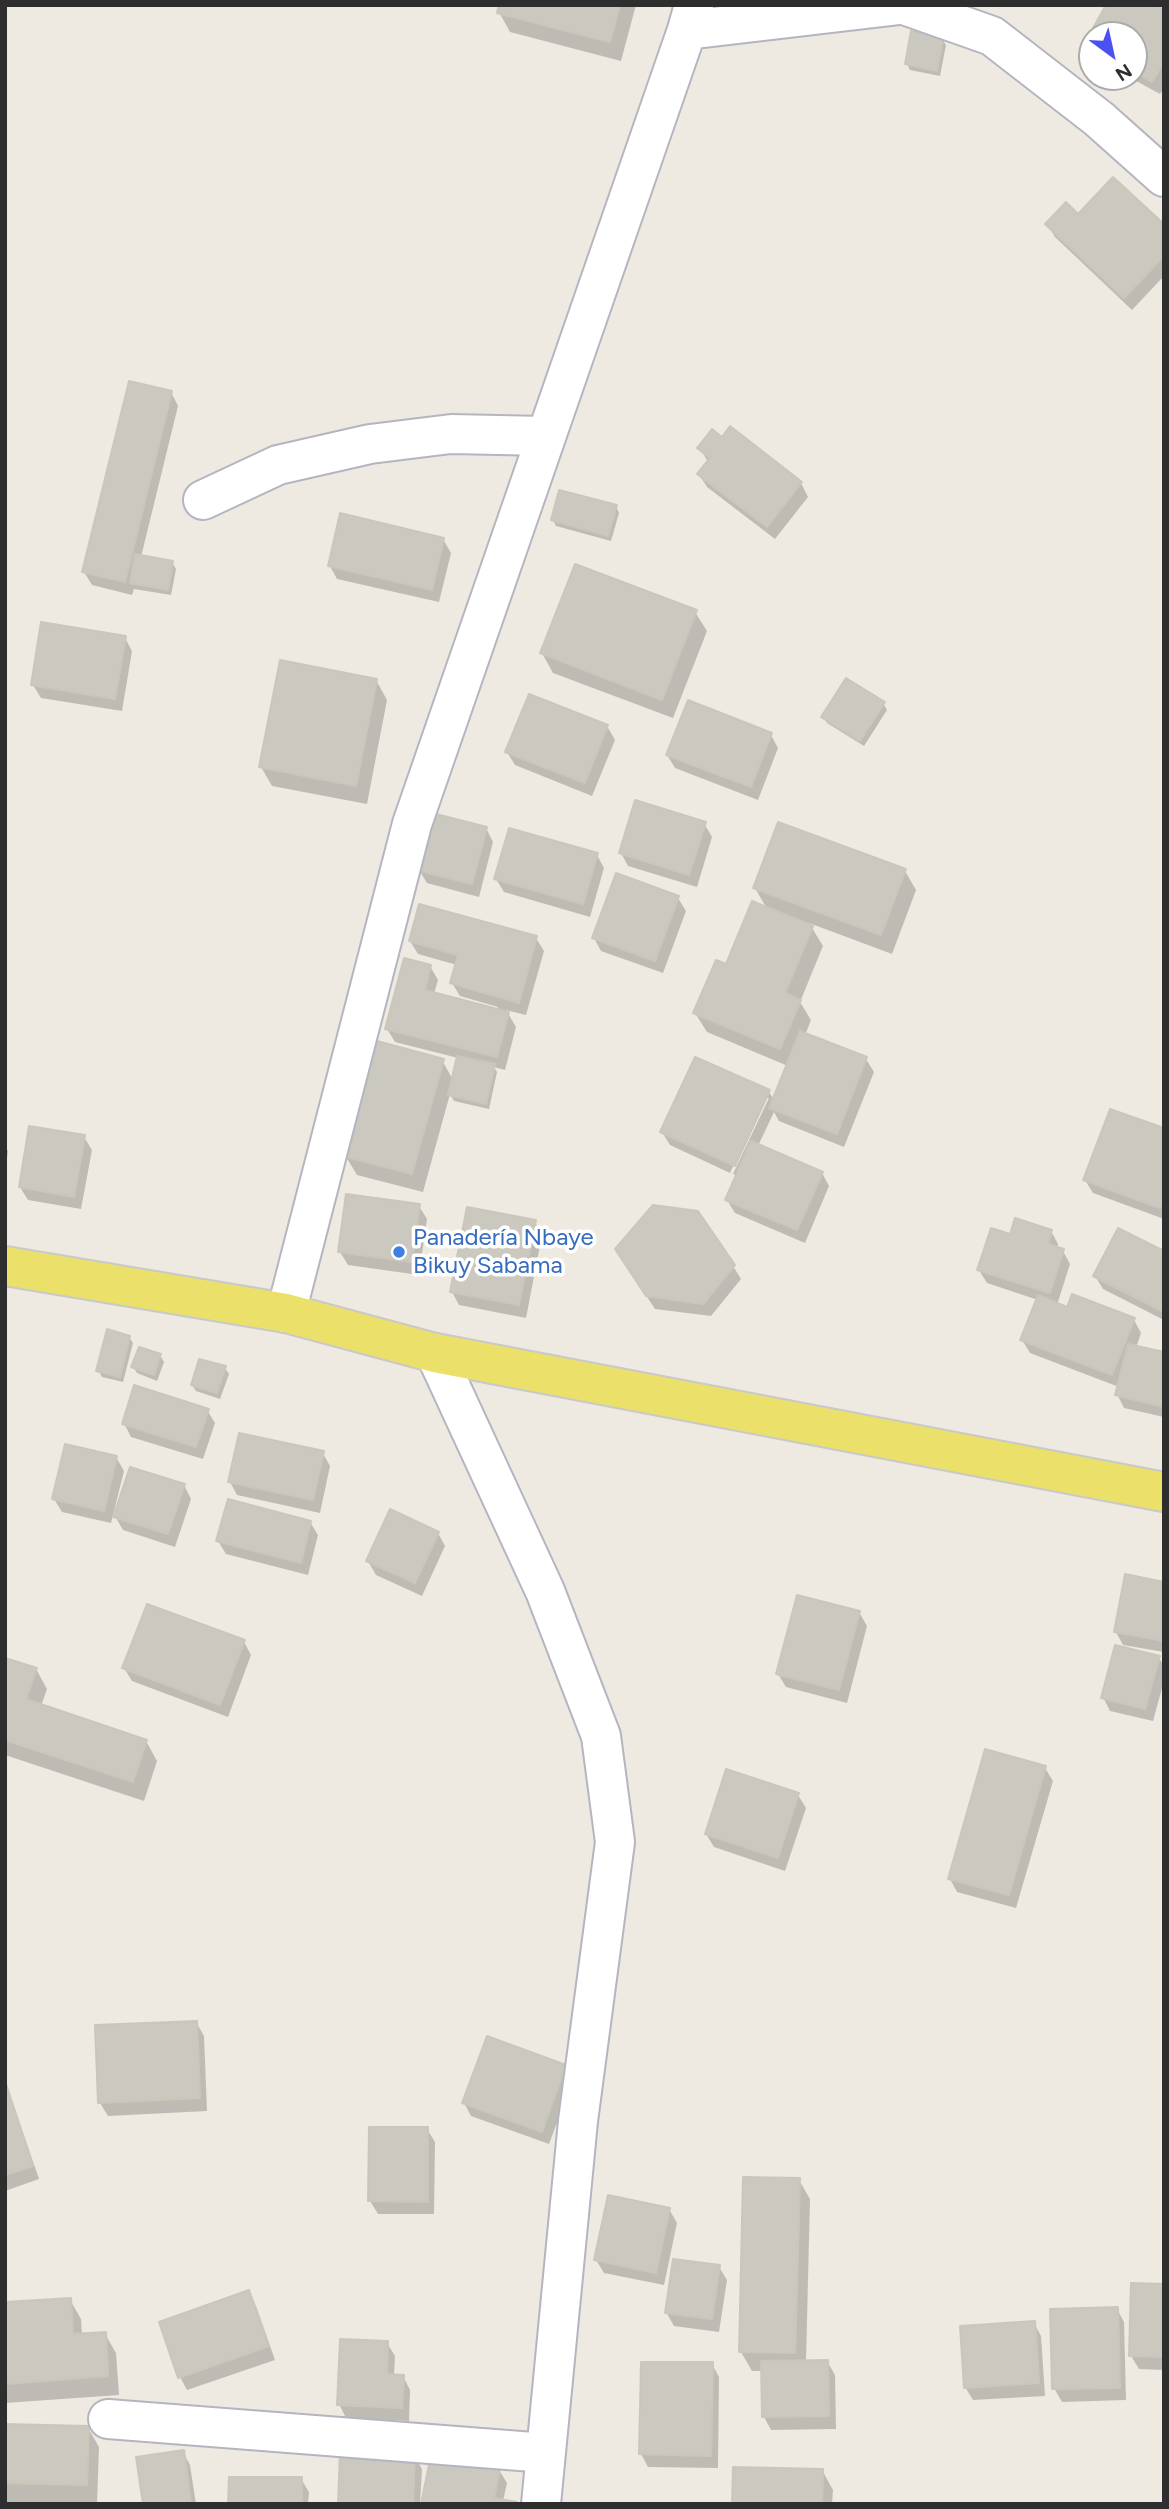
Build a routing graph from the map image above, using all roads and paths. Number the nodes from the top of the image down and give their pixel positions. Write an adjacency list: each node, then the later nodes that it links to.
1 (902, 5): 2 (street); 3 (street)
2 (690, 18): 4 (street)
3 (1164, 177)
4 (545, 436): 5 (street); 7 (street)
5 (203, 500)
6 (5, 1266): 7 (main road)
7 (286, 1313): 8 (main road)
8 (435, 1353): 9 (main road); 11 (street)
9 (1164, 1492)
10 (108, 2419): 11 (street)
11 (546, 2453): 12 (street)
12 (541, 2504)

